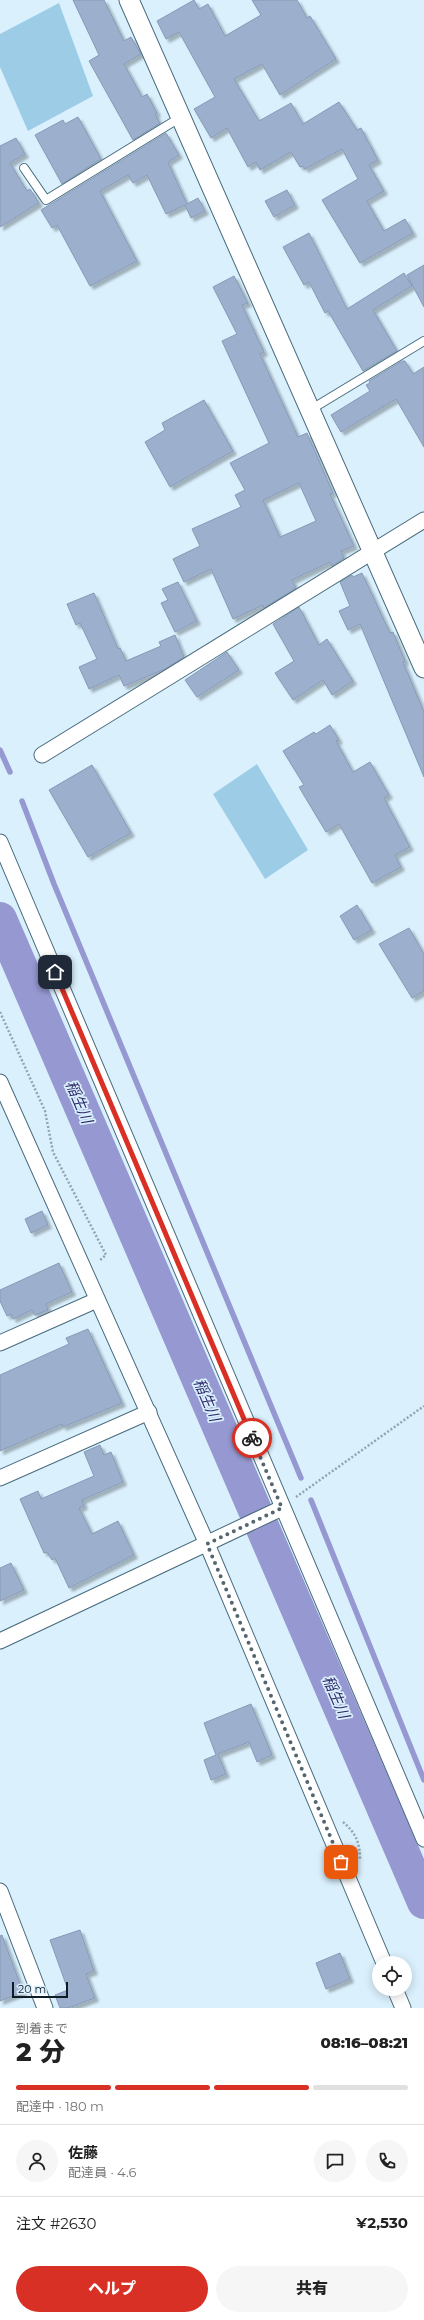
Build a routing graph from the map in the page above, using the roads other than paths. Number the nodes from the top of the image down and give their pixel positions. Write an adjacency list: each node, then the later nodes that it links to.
1 (129, 0): 2 (street)
2 (181, 117): 3 (lane); 5 (street)
3 (24, 168)
4 (424, 341): 5 (lane)
5 (310, 410): 7 (street)
6 (424, 520): 7 (street)
7 (372, 551): 8 (street); 9 (street)
8 (424, 668)
9 (42, 755)
10 (0, 842): 16 (street)
11 (0, 1082): 12 (street)
12 (97, 1300): 13 (street); 14 (street)
13 (0, 1343)
14 (149, 1412): 15 (street); 17 (street)
15 (0, 1478)
16 (276, 1510): 17 (street); 19 (street)
17 (207, 1544): 18 (street); 21 (street)
18 (0, 1641)
19 (424, 1840)
20 (0, 1891): 23 (street)
21 (381, 1956)
22 (398, 1996): 24 (street)
23 (45, 2008)
24 (403, 2008)

